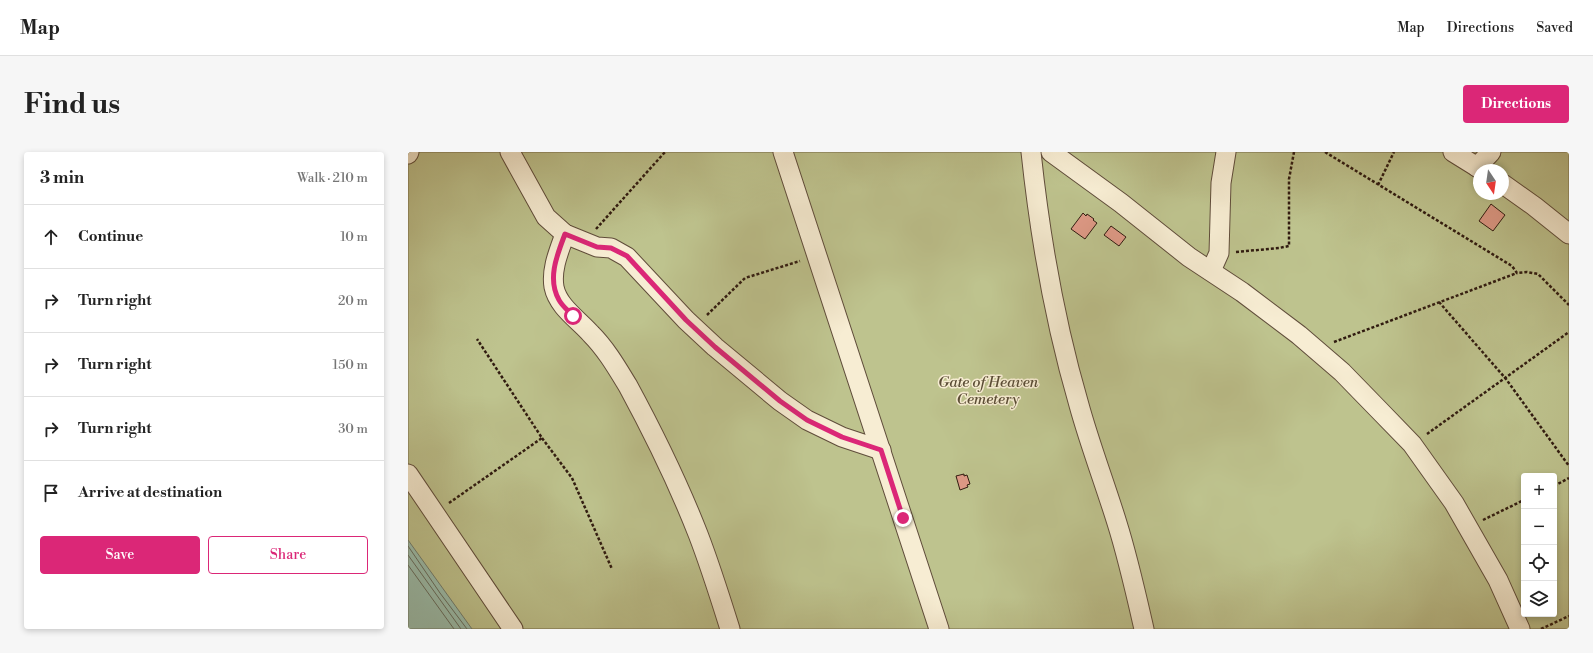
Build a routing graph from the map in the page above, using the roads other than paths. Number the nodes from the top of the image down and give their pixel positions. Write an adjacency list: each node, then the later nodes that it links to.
1 (510, 152): 11 (lane)
2 (783, 152): 14 (lane)
3 (1031, 152): 19 (lane)
4 (1051, 152): 13 (lane)
5 (1226, 152): 13 (lane)
6 (1453, 152): 8 (lane)
7 (1490, 152): 9 (lane)
8 (1473, 164)
9 (1482, 164)
10 (1509, 188): 12 (lane)
11 (565, 234): 14 (lane); 17 (lane)
12 (1569, 234)
13 (1211, 271): 20 (lane)
14 (881, 450): 18 (lane)
15 (408, 474): 16 (lane)
16 (513, 629)
17 (730, 629)
18 (939, 629)
19 (1144, 629)
20 (1520, 629)

